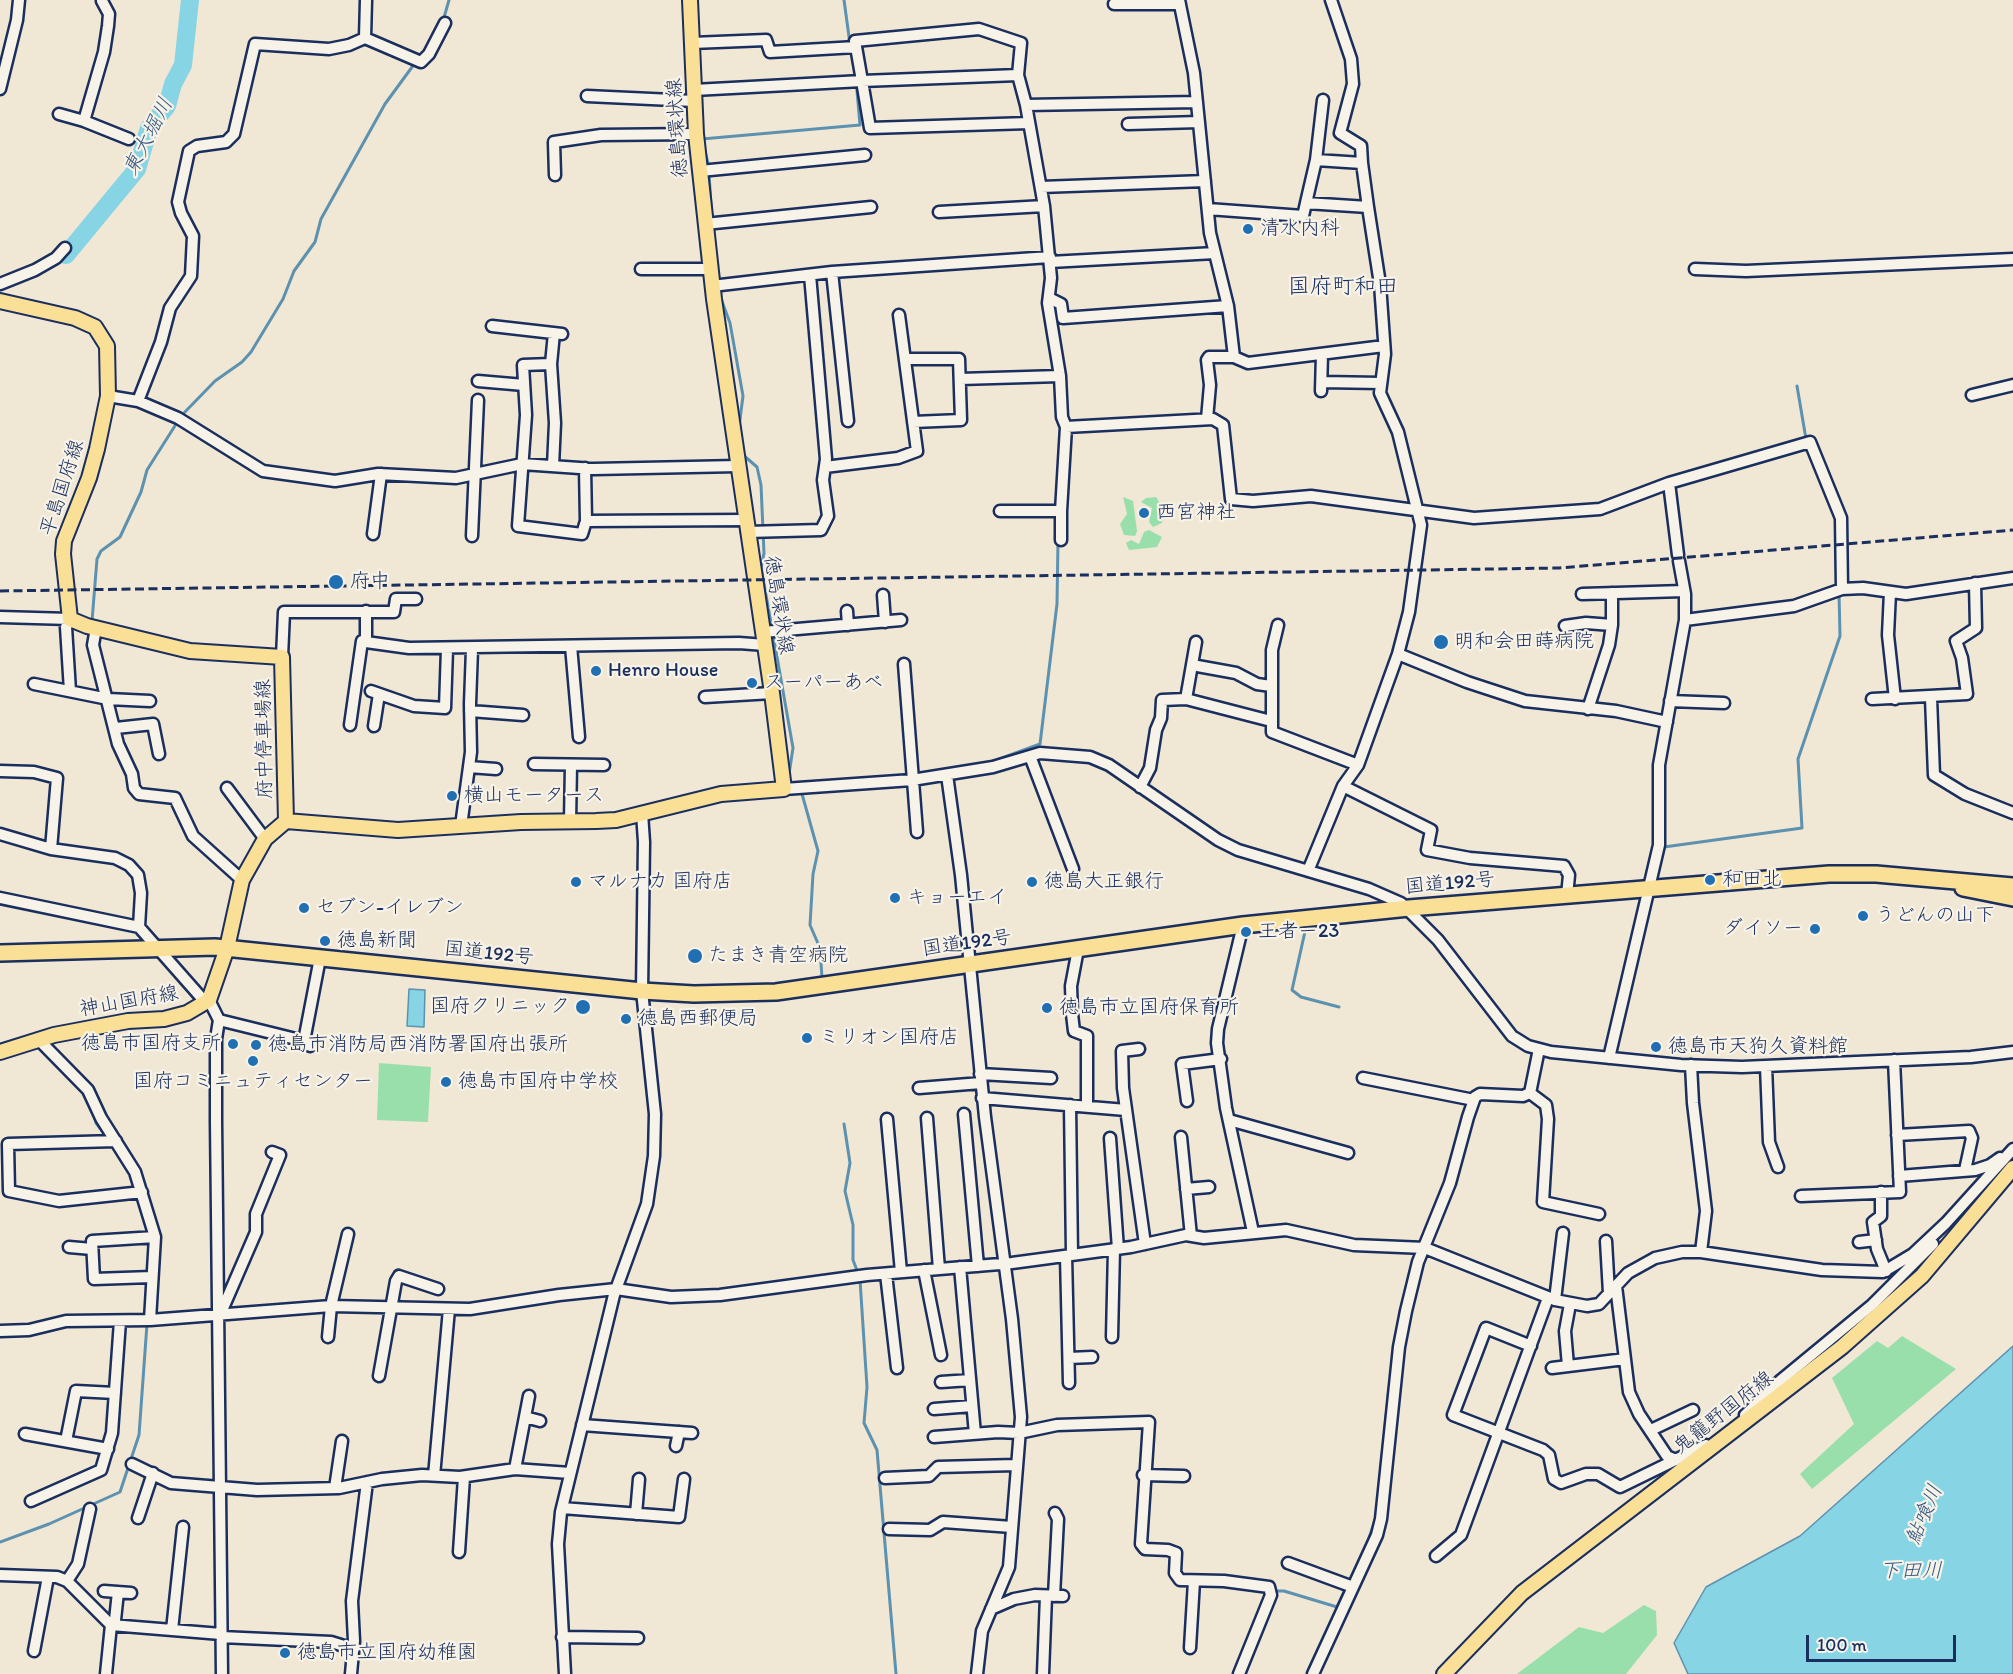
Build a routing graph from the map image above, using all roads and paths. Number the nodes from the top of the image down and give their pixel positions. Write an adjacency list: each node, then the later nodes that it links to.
1 (19, 0): 12 (street)
2 (100, 0): 22 (street)
3 (366, 0): 9 (street)
4 (690, 0): 10 (main road, 徳島環状線)
5 (1331, 0): 30 (street)
6 (1180, 2): 7 (street); 19 (street)
7 (1119, 3)
8 (445, 23): 9 (street)
9 (365, 38): 72 (street)
10 (692, 43): 11 (street); 17 (main road, 徳島環状線)
11 (853, 47): 13 (street); 14 (street)
12 (3, 63): 15 (street)
13 (1018, 75): 14 (street); 20 (street)
14 (858, 81): 17 (street); 24 (street)
15 (0, 89)
16 (587, 96): 17 (street)
17 (694, 96): 26 (main road, 徳島環状線)
18 (1323, 100): 29 (street)
19 (1197, 102): 20 (street); 23 (street)
20 (1026, 105): 24 (street)
21 (59, 114): 22 (street)
22 (84, 121): 27 (street)
23 (1199, 122): 25 (street); 33 (street)
24 (1029, 123): 34 (street)
25 (1128, 124)
26 (696, 134): 31 (main road, 徳島環状線); 32 (street)
27 (129, 139)
28 (865, 155): 31 (street)
29 (1316, 160): 30 (street); 35 (street)
30 (1362, 163): 38 (street)
31 (706, 170): 41 (main road, 徳島環状線)
32 (555, 175)
33 (1205, 181): 34 (street); 39 (street)
34 (1041, 187): 36 (street)
35 (1306, 203): 38 (street); 39 (street)
36 (1044, 206): 40 (street); 45 (street)
37 (871, 207): 41 (street)
38 (1368, 207): 58 (street)
39 (1208, 209): 43 (street)
40 (939, 212)
41 (710, 224): 47 (main road, 徳島環状線)
42 (64, 248): 51 (street)
43 (1215, 253): 45 (street); 55 (street)
44 (2013, 259): 48 (street)
45 (1050, 260): 49 (street); 53 (street)
46 (641, 268): 47 (street)
47 (710, 269): 52 (main road, 徳島環状線)
48 (1695, 269)
49 (832, 272): 50 (street); 74 (street)
50 (810, 275): 52 (street); 80 (street)
51 (0, 284)
52 (716, 285): 79 (main road, 徳島環状線)
53 (1049, 298): 55 (street); 63 (street)
54 (0, 301): 70 (main road, 平島国府線)
55 (1228, 306): 60 (street)
56 (899, 315): 61 (street)
57 (499, 330): 62 (street)
58 (1384, 346): 59 (street); 66 (street)
59 (1322, 354): 60 (street); 66 (street)
60 (1234, 357): 73 (street)
61 (905, 359): 64 (street); 75 (street)
62 (551, 364): 67 (street); 78 (street)
63 (1060, 376): 64 (street); 76 (street)
64 (960, 380): 75 (street)
65 (478, 381): 67 (street)
66 (1381, 383): 85 (street)
67 (524, 385): 77 (street)
68 (2013, 385): 69 (street)
69 (1972, 395)
70 (108, 396): 72 (street); 105 (main road, 平島国府線)
71 (478, 400): 83 (street)
72 (138, 401): 82 (street)
73 (1208, 419): 76 (street); 85 (street)
74 (848, 421)
75 (913, 422): 80 (street)
76 (1065, 423): 87 (street)
77 (522, 464): 78 (street); 83 (street); 88 (street)
78 (553, 466): 81 (street)
79 (738, 466): 81 (street); 89 (main road, 徳島環状線)
80 (825, 467): 89 (street)
81 (585, 468): 88 (street)
82 (381, 474): 83 (street); 90 (street)
83 (473, 474): 91 (street)
84 (1669, 483): 85 (street); 95 (street); 96 (street)
85 (1417, 510): 120 (street)
86 (1000, 511): 87 (street)
87 (1058, 511): 92 (street)
88 (586, 521): 89 (street)
89 (755, 530): 114 (main road, 徳島環状線)
90 (373, 534)
91 (472, 536)
92 (1061, 540)
93 (2013, 578): 94 (street)
94 (1975, 583): 97 (street); 129 (street)
95 (1840, 590): 97 (street); 107 (street)
96 (1684, 591): 98 (street); 107 (street)
97 (1890, 592): 133 (street)
98 (1612, 593): 99 (street); 111 (street)
99 (1582, 594)
100 (883, 595): 108 (street)
101 (416, 599): 102 (street)
102 (366, 611): 118 (street); 121 (street)
103 (847, 611): 109 (street)
104 (0, 617): 105 (street)
105 (70, 619): 113 (main road); 126 (street)
106 (901, 620): 108 (street)
107 (1685, 620): 135 (street)
108 (885, 622): 109 (street)
109 (848, 625): 114 (street)
110 (1278, 625): 125 (street)
111 (1612, 625): 112 (street); 137 (street)
112 (1565, 626)
113 (96, 628): 121 (main road); 130 (street)
114 (768, 635): 117 (street); 127 (main road, 徳島環状線)
115 (362, 641): 143 (street)
116 (1196, 642): 123 (street)
117 (571, 646): 119 (street); 145 (street)
118 (447, 649): 119 (street); 140 (street)
119 (472, 649): 138 (street)
120 (1398, 654): 137 (street); 151 (street)
121 (282, 657): 163 (main road, 府中停車場線)
122 (904, 664): 156 (street)
123 (1192, 665): 125 (street); 131 (street)
124 (34, 684): 126 (street)
125 (1271, 687): 141 (street)
126 (70, 691): 130 (street)
127 (772, 693): 128 (street); 160 (main road, 徳島環状線)
128 (705, 697)
129 (1930, 698): 133 (street); 162 (street)
130 (108, 699): 134 (street); 144 (street)
131 (1186, 699): 141 (street); 158 (street)
132 (1872, 699): 133 (street)
133 (1895, 699)
134 (150, 701)
135 (1670, 701): 136 (street); 142 (street)
136 (1724, 703)
137 (1588, 709): 142 (street)
138 (470, 711): 139 (street); 152 (street)
139 (523, 715)
140 (377, 720)
141 (1270, 721): 151 (street)
142 (1667, 722): 175 (street)
143 (350, 725)
144 (116, 728): 146 (street); 172 (street)
145 (579, 737)
146 (159, 754)
147 (1030, 756): 155 (street); 158 (street); 170 (street)
148 (534, 765): 149 (street)
149 (571, 765): 150 (street); 164 (street)
150 (604, 765)
151 (1358, 765): 157 (street)
152 (469, 767): 153 (street); 165 (street)
153 (496, 769)
154 (0, 771): 169 (street)
155 (947, 775): 156 (street); 187 (street)
156 (912, 780): 160 (street); 166 (street)
157 (1344, 786): 171 (street); 176 (street)
158 (1140, 787): 171 (street)
159 (228, 788): 168 (street)
160 (784, 789): 161 (main road)
161 (642, 813): 164 (main road); 188 (street)
162 (2013, 813)
163 (286, 821): 165 (main road); 168 (main road)
164 (570, 822): 165 (main road)
165 (461, 826)
166 (917, 832)
167 (0, 834): 169 (street)
168 (265, 839): 172 (main road)
169 (51, 849): 181 (street)
170 (1073, 869)
171 (1308, 871): 179 (street)
172 (242, 880): 182 (main road)
173 (1938, 881): 174 (highway, 国道192号); 175 (highway, 国道192号); 178 (highway, 国道192号)
174 (2013, 886)
175 (1649, 889): 176 (highway, 国道192号); 196 (street)
176 (1567, 896): 179 (highway, 国道192号)
177 (0, 898): 181 (street)
178 (2013, 898)
179 (1409, 908): 180 (highway, 国道192号); 193 (street)
180 (1243, 925): 184 (highway, 国道192号); 197 (street)
181 (139, 927): 183 (street)
182 (227, 948): 183 (highway, 国道192号); 186 (highway, 国道192号); 189 (main road)
183 (157, 949): 185 (highway, 国道192号); 189 (street)
184 (1078, 949): 187 (highway, 国道192号); 210 (street)
185 (0, 953)
186 (320, 958): 188 (highway, 国道192号); 190 (street)
187 (968, 965): 188 (highway, 国道192号); 201 (street)
188 (642, 991): 263 (street)
189 (207, 1001): 190 (street); 191 (main road, 神山国府線)
190 (219, 1020): 270 (street)
191 (38, 1039): 194 (main road, 神山国府線); 218 (street)
192 (1139, 1049): 211 (street)
193 (1539, 1049): 196 (street); 205 (street)
194 (0, 1052)
195 (2013, 1052): 198 (street)
196 (1609, 1058): 199 (street)
197 (1221, 1059): 208 (street); 215 (street)
198 (1894, 1060): 200 (street); 216 (street)
199 (1691, 1065): 200 (street); 251 (street)
200 (1766, 1066): 225 (street)
201 (980, 1078): 202 (street); 204 (street); 206 (street)
202 (1051, 1078)
203 (1363, 1078): 207 (street)
204 (919, 1088)
205 (1530, 1093): 207 (street); 236 (street)
206 (982, 1098): 209 (street); 253 (street)
207 (1474, 1100): 249 (street)
208 (1187, 1101)
209 (1070, 1106): 210 (street); 252 (street)
210 (1087, 1106): 211 (street)
211 (1126, 1110): 246 (street)
212 (964, 1114): 254 (street)
213 (927, 1118): 256 (street)
214 (887, 1119): 259 (street)
215 (1229, 1120): 220 (street); 238 (street)
216 (1897, 1135): 227 (street); 229 (street)
217 (1110, 1138): 250 (street)
218 (116, 1141): 232 (street); 232 (street)
219 (1194, 1141): 231 (street)
220 (1334, 1149): 223 (street); 224 (street)
221 (2012, 1151): 227 (street); 228 (street)
222 (272, 1152): 270 (street)
223 (1348, 1153)
224 (1331, 1161)
225 (1778, 1167)
226 (2013, 1168): 304 (main road, 鬼籠野国府線)
227 (1965, 1170): 229 (street)
228 (1992, 1173): 235 (street); 237 (street)
229 (1899, 1176): 233 (street)
230 (1209, 1187): 231 (street)
231 (1186, 1189): 241 (street)
232 (142, 1192): 242 (street)
233 (1881, 1192): 234 (street); 243 (street)
234 (1801, 1196)
235 (1964, 1197)
236 (1599, 1214)
237 (1947, 1222): 258 (street); 304 (street)
238 (1253, 1232): 241 (street); 249 (street)
239 (1563, 1233): 265 (street)
240 (348, 1234): 267 (street)
241 (1191, 1236): 246 (street)
242 (154, 1237): 248 (street); 261 (street)
243 (1876, 1240): 245 (street); 258 (street)
244 (1606, 1241): 264 (street)
245 (1859, 1242)
246 (1145, 1244): 250 (street)
247 (69, 1247): 248 (street)
248 (92, 1248): 261 (street)
249 (1425, 1248): 265 (street); 342 (street)
250 (1116, 1249): 252 (street); 275 (street)
251 (1701, 1252): 258 (street); 264 (street)
252 (1069, 1255): 253 (street); 280 (street)
253 (1005, 1263): 254 (street); 301 (street)
254 (978, 1266): 255 (street)
255 (960, 1267): 256 (street); 286 (street)
256 (939, 1269): 257 (street)
257 (924, 1270): 259 (street); 278 (street)
258 (1886, 1271)
259 (901, 1272): 260 (street)
260 (886, 1274): 263 (street); 283 (street)
261 (152, 1277): 271 (street)
262 (438, 1289): 268 (street)
263 (616, 1289): 269 (street); 296 (street)
264 (1613, 1290): 266 (street); 281 (street)
265 (1552, 1299): 266 (street); 277 (street)
266 (1570, 1304): 282 (street)
267 (331, 1306): 268 (street); 270 (street); 274 (street)
268 (390, 1308): 269 (street); 285 (street)
269 (449, 1309): 317 (street)
270 (219, 1315): 271 (street); 324 (street)
271 (150, 1320): 272 (street)
272 (120, 1321): 273 (street); 289 (street)
273 (1, 1331): 276 (street)
274 (328, 1337)
275 (1112, 1337)
276 (0, 1343)
277 (1531, 1346): 299 (street); 299 (street)
278 (941, 1355)
279 (1092, 1357): 280 (street)
280 (1069, 1358): 288 (street)
281 (1625, 1359): 282 (street); 297 (street)
282 (1568, 1366): 284 (street)
283 (897, 1368)
284 (1552, 1368)
285 (379, 1376)
286 (970, 1380): 287 (street); 291 (street)
287 (941, 1382)
288 (1069, 1383)
289 (115, 1393): 306 (street); 309 (street)
290 (529, 1396): 294 (street)
291 (972, 1406): 292 (street); 303 (street)
292 (934, 1409)
293 (1693, 1410): 297 (street)
294 (525, 1417): 295 (street); 313 (street)
295 (540, 1421)
296 (582, 1425): 298 (street); 315 (street)
297 (1651, 1430): 310 (street)
298 (679, 1432): 300 (street); 308 (street)
299 (1499, 1432): 310 (street); 336 (street)
300 (692, 1433)
301 (1018, 1433): 303 (street); 312 (street); 316 (street)
302 (25, 1434): 306 (street)
303 (975, 1434): 305 (street)
304 (1726, 1436): 310 (street); 364 (main road, 鬼籠野国府線)
305 (934, 1437)
306 (66, 1441): 309 (street)
307 (342, 1441): 325 (street)
308 (676, 1446)
309 (108, 1449): 326 (street)
310 (1676, 1460)
311 (132, 1464): 314 (street)
312 (1015, 1465): 320 (street); 333 (street)
313 (515, 1469): 315 (street); 319 (street)
314 (153, 1473): 324 (street); 331 (street)
315 (570, 1473): 327 (street)
316 (1143, 1475): 318 (street); 341 (street)
317 (434, 1476): 319 (street); 323 (street)
318 (1184, 1476)
319 (464, 1477): 335 (street)
320 (885, 1478)
321 (639, 1479): 330 (street)
322 (684, 1479): 330 (street)
323 (367, 1482): 325 (street); 354 (street)
324 (220, 1487): 325 (street); 350 (street)
325 (335, 1488)
326 (31, 1501)
327 (562, 1508): 330 (street); 351 (street)
328 (90, 1509): 340 (street)
329 (1055, 1513): 346 (street)
330 (636, 1514)
331 (138, 1518)
332 (183, 1527): 349 (street)
333 (1012, 1527): 334 (street); 347 (street)
334 (889, 1529)
335 (459, 1552)
336 (1436, 1556)
337 (1288, 1563): 342 (street)
338 (0, 1575): 339 (street)
339 (48, 1576): 340 (street); 355 (street)
340 (67, 1581): 348 (street)
341 (1194, 1581): 353 (street); 362 (street)
342 (1353, 1587): 363 (street)
343 (104, 1590): 344 (street)
344 (118, 1592): 345 (street); 348 (street)
345 (131, 1593)
346 (1054, 1596): 347 (street); 361 (street)
347 (991, 1610): 360 (street)
348 (111, 1625): 349 (street); 356 (street)
349 (172, 1630): 350 (street)
350 (221, 1635): 354 (street); 357 (street)
351 (562, 1636): 352 (street); 359 (street)
352 (638, 1638)
353 (1191, 1648)
354 (354, 1650): 358 (street)
355 (34, 1651)
356 (106, 1674)
357 (222, 1674)
358 (351, 1674)
359 (565, 1674)
360 (977, 1674)
361 (1043, 1674)
362 (1239, 1674)
363 (1313, 1674)
364 (1444, 1674)

